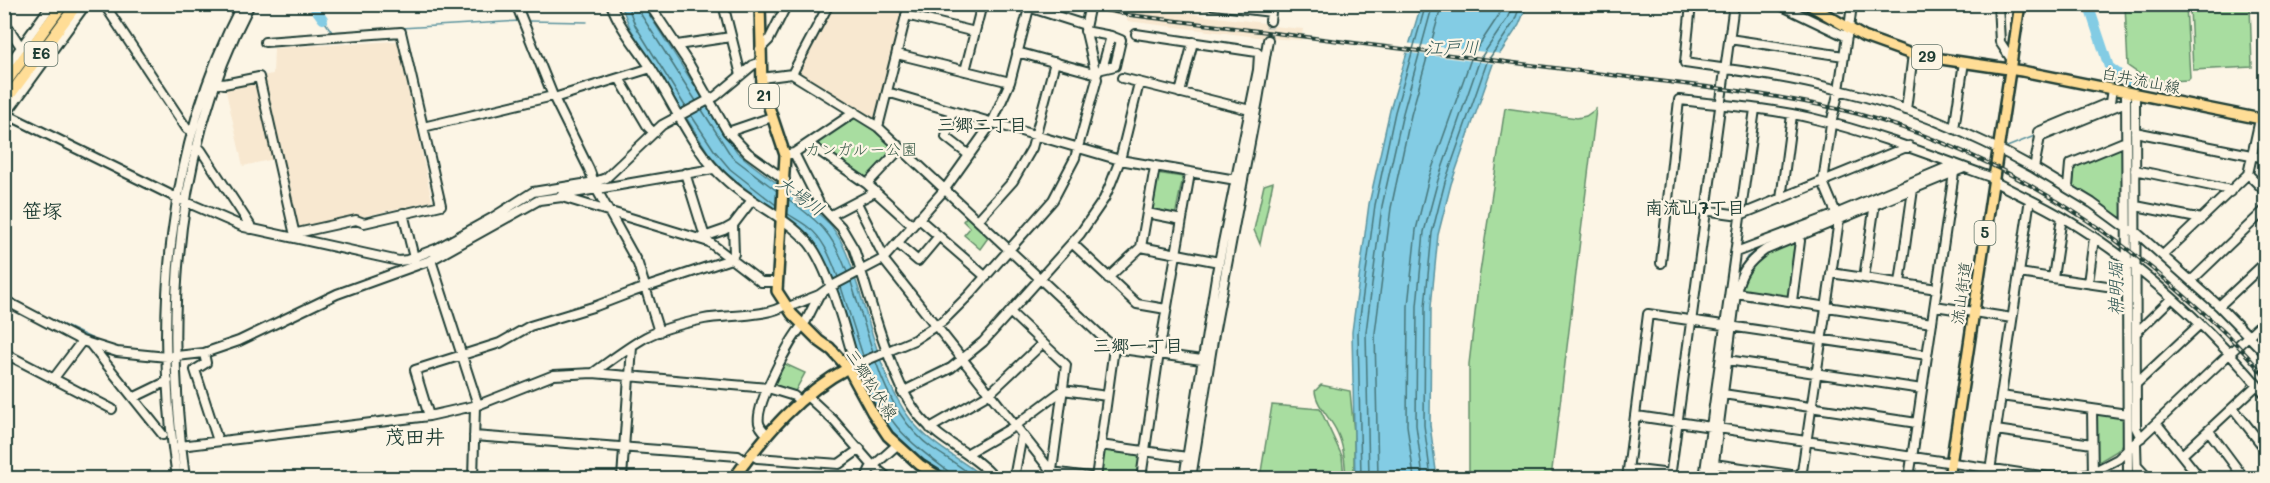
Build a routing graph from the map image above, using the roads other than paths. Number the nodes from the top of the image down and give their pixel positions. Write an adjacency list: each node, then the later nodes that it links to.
1 (52, 4): 43 (street)
2 (63, 4): 66 (highway, E6)
3 (77, 4): 74 (highway, E6)
4 (86, 4): 81 (street)
5 (104, 4): 91 (street)
6 (242, 4): 91 (street)
7 (250, 4): 63 (street)
8 (516, 4): 72 (street)
9 (611, 4): 53 (street)
10 (649, 4): 42 (street)
11 (723, 4): 37 (street)
12 (760, 4): 44 (main road, 三郷松伏線 / 21)
13 (787, 4): 44 (street)
14 (829, 4): 58 (street)
15 (909, 4): 30 (street)
16 (982, 4): 33 (street)
17 (1019, 4): 28 (street)
18 (1090, 4): 32 (street)
19 (1206, 4): 27 (street)
20 (1691, 4): 54 (street)
21 (1734, 4): 38 (street)
22 (1778, 4): 34 (street)
23 (1808, 4): 34 (main road, 29)
24 (1852, 4): 34 (street)
25 (1998, 4): 52 (street)
26 (2020, 4): 52 (main road, 流山街道 / 5)
27 (1240, 6): 29 (street)
28 (1029, 8): 32 (street); 45 (street)
29 (1271, 12)
30 (906, 15): 33 (street); 46 (street)
31 (4, 21): 43 (street)
32 (1085, 28): 36 (street); 57 (street)
33 (975, 32): 56 (street)
34 (1848, 32): 47 (main road, 29); 48 (street)
35 (1137, 34): 41 (street)
36 (1110, 36): 57 (street); 57 (street)
37 (731, 37): 42 (street); 59 (street)
38 (1729, 39): 48 (street); 54 (street)
39 (1268, 40): 236 (street)
40 (265, 42): 88 (street)
41 (1193, 42): 70 (street); 77 (street)
42 (677, 45): 73 (street)
43 (21, 47): 55 (street)
44 (760, 48): 49 (main road, 三郷松伏線 / 21)
45 (1017, 52): 50 (street); 64 (street)
46 (897, 54): 56 (street); 69 (street)
47 (1914, 54): 51 (main road, 29); 78 (street)
48 (1844, 56): 68 (street)
49 (760, 62): 59 (street); 61 (main road, 三郷松伏線 / 21)
50 (1055, 62): 57 (street); 96 (street)
51 (1964, 62): 52 (main road, 29); 90 (street)
52 (2011, 64): 67 (main road, 白井流山線); 103 (main road, 流山街道 / 5)
53 (651, 68): 60 (street); 83 (street)
54 (1725, 69): 68 (street); 75 (street)
55 (4, 71)
56 (965, 71): 64 (street)
57 (1100, 71): 101 (street)
58 (792, 74): 61 (street); 80 (street)
59 (741, 75): 73 (street)
60 (619, 78): 72 (street); 94 (street)
61 (761, 78): 84 (main road, 三郷松伏線 / 21)
62 (1122, 78): 65 (street)
63 (215, 82): 102 (street); 160 (street)
64 (1010, 82): 86 (street)
65 (1139, 83): 70 (street); 108 (street)
66 (4, 85)
67 (2112, 89): 71 (main road, 白井流山線); 95 (street)
68 (1839, 90): 78 (street); 87 (street)
69 (887, 92): 79 (street); 89 (street)
70 (1180, 93): 77 (street)
71 (2129, 96): 85 (main road, 白井流山線); 93 (street); 95 (street); 97 (street)
72 (553, 97): 88 (street); 124 (street)
73 (709, 100): 83 (street); 92 (street)
74 (4, 103)
75 (1721, 105): 76 (street); 137 (street); 142 (street)
76 (1755, 108): 82 (street); 146 (street)
77 (1250, 110): 119 (street)
78 (1906, 110): 90 (street)
79 (952, 111): 86 (street); 105 (street)
80 (855, 112): 89 (street); 98 (street)
81 (5, 115): 133 (street)
82 (1792, 115): 87 (street); 132 (street)
83 (679, 116): 94 (street); 113 (street)
84 (772, 117): 92 (street); 104 (main road, 三郷松伏線 / 21)
85 (2263, 119): 106 (street)
86 (992, 123): 96 (street); 105 (street)
87 (1831, 124): 99 (street); 122 (street)
88 (423, 127): 143 (street)
89 (878, 127): 100 (street)
90 (1954, 129): 103 (street)
91 (191, 130): 133 (street)
92 (728, 132): 121 (street)
93 (2135, 132): 106 (street); 114 (street)
94 (654, 133): 124 (street)
95 (2039, 135): 112 (street)
96 (1037, 136): 101 (street); 152 (street)
97 (2126, 141): 125 (street); 157 (street)
98 (809, 144): 104 (street); 123 (street)
99 (1909, 146): 109 (street); 122 (street)
100 (901, 148): 123 (street); 126 (street)
101 (1079, 148): 108 (street); 168 (street)
102 (195, 149): 133 (street); 158 (street)
103 (1997, 149): 112 (street); 120 (main road, 流山街道 / 5)
104 (790, 154): 121 (main road, 三郷松伏線 / 21); 145 (street)
105 (969, 155): 126 (street)
106 (2252, 155): 107 (street); 118 (street)
107 (2265, 158)
108 (1120, 160): 110 (street); 166 (street)
109 (1955, 164): 111 (street); 147 (street)
110 (1155, 166): 116 (street); 144 (street)
111 (1964, 168): 117 (street); 120 (street)
112 (2034, 168): 125 (street)
113 (713, 169): 115 (street); 134 (street)
114 (2135, 170): 129 (street); 139 (street)
115 (685, 173): 124 (street); 163 (street)
116 (1190, 173): 119 (street); 151 (street)
117 (1954, 173): 127 (street); 195 (street)
118 (2248, 174): 129 (street); 130 (street)
119 (1236, 180): 177 (street)
120 (1993, 180): 135 (street); 207 (main road, 流山街道 / 5)
121 (785, 182): 150 (main road, 三郷松伏線 / 21)
122 (1824, 182): 132 (street); 147 (street)
123 (867, 184): 128 (street)
124 (596, 186): 131 (street); 141 (street); 153 (street)
125 (2068, 187): 157 (street)
126 (945, 189): 149 (street); 152 (street)
127 (1913, 189): 138 (street); 192 (street)
128 (875, 192): 136 (street); 156 (street)
129 (2230, 192): 154 (street)
130 (2265, 192)
131 (562, 197): 141 (street); 153 (street)
132 (1781, 199): 146 (street)
133 (181, 200): 158 (street); 234 (street)
134 (752, 200): 150 (street); 155 (street)
135 (2032, 201): 148 (street); 183 (street)
136 (857, 203): 145 (street); 173 (street)
137 (1667, 206): 142 (street); 178 (street)
138 (1872, 206): 147 (street); 186 (street)
139 (2136, 206): 154 (street); 159 (street)
140 (2265, 209): 189 (street)
141 (608, 210): 163 (street); 194 (street)
142 (1706, 211): 146 (street); 211 (street)
143 (403, 213): 160 (street); 176 (street)
144 (1146, 213): 151 (street); 167 (street)
145 (831, 215): 181 (street)
146 (1740, 215): 169 (street)
147 (1838, 217): 162 (street); 169 (street); 182 (street)
148 (2062, 217): 164 (street); 187 (street)
149 (918, 218): 156 (street); 161 (street)
150 (782, 219): 190 (main road, 三郷松伏線 / 21); 193 (street)
151 (1182, 219): 170 (street)
152 (978, 220): 168 (street)
153 (494, 221): 174 (street); 176 (street)
154 (2200, 221): 171 (street)
155 (733, 225): 163 (street); 172 (street)
156 (912, 225): 165 (street)
157 (2126, 228): 159 (street); 175 (street)
158 (249, 229): 160 (street)
159 (2136, 232): 171 (street); 180 (street)
160 (297, 236): 176 (street)
161 (939, 236): 165 (street); 184 (street)
162 (1798, 236): 197 (street); 201 (street)
163 (703, 238): 172 (street)
164 (2094, 238): 175 (street); 191 (street)
165 (897, 243): 173 (street)
166 (1072, 243): 185 (street); 188 (street)
167 (1140, 247): 170 (street); 185 (street)
168 (1010, 249): 184 (street); 188 (street)
169 (1736, 252): 216 (street)
170 (1176, 254): 177 (street); 206 (street)
171 (2163, 255): 189 (street)
172 (731, 258): 190 (street); 194 (street)
173 (884, 258): 181 (street); 215 (street)
174 (431, 260): 176 (street); 232 (street)
175 (2126, 261): 180 (street); 196 (street)
176 (416, 262): 228 (street)
177 (1219, 262): 236 (street)
178 (1661, 262)
179 (2265, 262): 204 (street)
180 (2136, 267): 199 (street); 218 (street)
181 (858, 271): 193 (street); 227 (street)
182 (1831, 273): 186 (street); 205 (street)
183 (2019, 273): 187 (street); 209 (street)
184 (986, 277): 215 (street)
185 (1108, 278): 206 (street)
186 (1864, 278): 192 (street)
187 (2053, 278): 191 (street)
188 (1041, 279): 208 (street); 225 (street)
189 (2192, 280): 204 (street)
190 (777, 282): 202 (main road, 三郷松伏線 / 21)
191 (2088, 283): 196 (street)
192 (1900, 284): 195 (street)
193 (831, 286): 198 (street); 238 (street)
194 (645, 288): 217 (street); 232 (street)
195 (1937, 289): 203 (street)
196 (2127, 289): 262 (street)
197 (1736, 293): 201 (street); 216 (street)
198 (819, 295): 202 (street); 213 (street)
199 (2172, 298): 214 (street); 218 (street)
200 (4, 300): 221 (street)
201 (1792, 301): 205 (street)
202 (788, 306): 213 (main road, 三郷松伏線 / 21); 217 (street)
203 (1935, 306): 207 (street); 212 (street)
204 (2219, 306): 219 (street)
205 (1826, 307): 212 (street); 220 (street)
206 (1167, 309): 229 (street)
207 (1974, 312): 209 (street); 293 (main road, 流山街道 / 5)
208 (1011, 313): 222 (street); 235 (street)
209 (2013, 318): 255 (street)
210 (2265, 319): 219 (street)
211 (1691, 320): 216 (street); 264 (street); 265 (street)
212 (1932, 322): 233 (street)
213 (804, 323): 238 (main road, 三郷松伏線 / 21); 246 (street)
214 (2200, 324): 230 (street); 244 (street)
215 (936, 326): 227 (street); 235 (street)
216 (1729, 326): 220 (street); 237 (street); 269 (street)
217 (658, 332): 224 (street)
218 (2136, 333): 244 (street)
219 (2248, 335): 230 (street); 231 (street)
220 (1821, 340): 233 (street); 240 (street)
221 (82, 341): 223 (street); 242 (street)
222 (1043, 343): 248 (street); 251 (street)
223 (90, 345): 234 (street); 253 (street)
224 (632, 346): 239 (street); 241 (street)
225 (1114, 348): 229 (street); 254 (street)
226 (4, 352): 242 (street)
227 (886, 352): 238 (street); 249 (street)
228 (204, 353): 234 (street); 277 (street)
229 (1159, 353): 236 (street); 287 (street)
230 (2230, 354): 245 (street); 267 (street)
231 (2265, 354)
232 (462, 355): 257 (street); 263 (street)
233 (1927, 355): 247 (street)
234 (171, 357): 243 (street); 283 (street)
235 (963, 360): 249 (street); 251 (street)
236 (1206, 360): 290 (street); 315 (street)
237 (1727, 360): 240 (street); 250 (street)
238 (853, 366): 256 (main road); 280 (main road, 三郷松伏線 / 21)
239 (593, 373): 241 (street); 257 (street)
240 (1816, 374): 247 (street); 258 (street)
241 (629, 377): 246 (street); 284 (street)
242 (54, 378): 260 (street)
243 (168, 381): 253 (street); 302 (street)
244 (2136, 384): 282 (street)
245 (2257, 385): 252 (street); 259 (street)
246 (768, 388): 256 (street); 274 (street)
247 (1922, 389): 266 (street)
248 (1063, 390): 254 (street); 268 (street); 299 (street)
249 (902, 392): 270 (street)
250 (1723, 393): 258 (street); 269 (street)
251 (989, 394): 268 (street); 270 (street)
252 (2265, 395)
253 (137, 396): 273 (street)
254 (1107, 396): 281 (street)
255 (2001, 396): 261 (street); 271 (street)
256 (803, 398): 274 (main road); 285 (street)
257 (477, 406): 263 (street); 276 (street)
258 (1811, 407): 266 (street); 278 (street)
259 (2233, 408): 272 (street); 286 (street)
260 (112, 409)
261 (2092, 409): 262 (street); 279 (street)
262 (2127, 414): 282 (street)
263 (429, 416): 277 (street)
264 (1637, 416): 265 (street); 298 (street)
265 (1677, 422): 269 (street); 301 (street)
266 (1917, 423): 291 (street)
267 (2157, 423): 282 (street); 289 (street)
268 (1015, 426): 275 (street); 288 (street)
269 (1715, 427): 278 (street); 294 (street); 317 (street)
270 (930, 428): 288 (street)
271 (1996, 430): 279 (street); 297 (street)
272 (2209, 431): 289 (street); 328 (street)
273 (163, 435)
274 (768, 435): 292 (main road)
275 (1022, 435): 299 (street); 311 (street)
276 (474, 436): 284 (street); 304 (street)
277 (218, 441): 283 (street)
278 (1807, 441): 291 (street); 319 (street)
279 (2092, 444): 300 (street)
280 (897, 445): 295 (street); 309 (main road, 三郷松伏線 / 21)
281 (1100, 445): 287 (street); 312 (street)
282 (2134, 445): 296 (street); 300 (street); 324 (street)
283 (180, 446): 303 (street)
284 (624, 448): 292 (street); 305 (street)
285 (860, 449): 292 (street); 295 (street)
286 (2265, 450)
287 (1145, 451): 290 (street); 313 (street)
288 (968, 453): 310 (street)
289 (2182, 455): 327 (street)
290 (1187, 457): 314 (street)
291 (1912, 457): 293 (street); 321 (street)
292 (748, 458): 306 (main road)
293 (1952, 462): 297 (street); 322 (main road, 流山街道 / 5)
294 (1714, 464): 318 (street); 319 (street)
295 (873, 466): 307 (street); 308 (street)
296 (2137, 466): 325 (street); 326 (street)
297 (1990, 468): 300 (street); 323 (street)
298 (1629, 469): 301 (street); 316 (street)
299 (1051, 475): 312 (street)
300 (2093, 475)
301 (1670, 476)
302 (177, 478)
303 (185, 478)
304 (473, 478)
305 (622, 478)
306 (734, 478)
307 (866, 478)
308 (888, 478)
309 (941, 478)
310 (995, 478)
311 (1014, 478)
312 (1095, 478)
313 (1141, 478)
314 (1184, 478)
315 (1191, 478)
316 (1627, 478)
317 (1704, 478)
318 (1712, 478)
319 (1801, 478): 320 (street)
320 (1813, 478)
321 (1909, 478)
322 (1949, 478)
323 (1989, 478)
324 (2128, 478)
325 (2137, 478)
326 (2148, 478)
327 (2200, 478)
328 (2244, 478)

